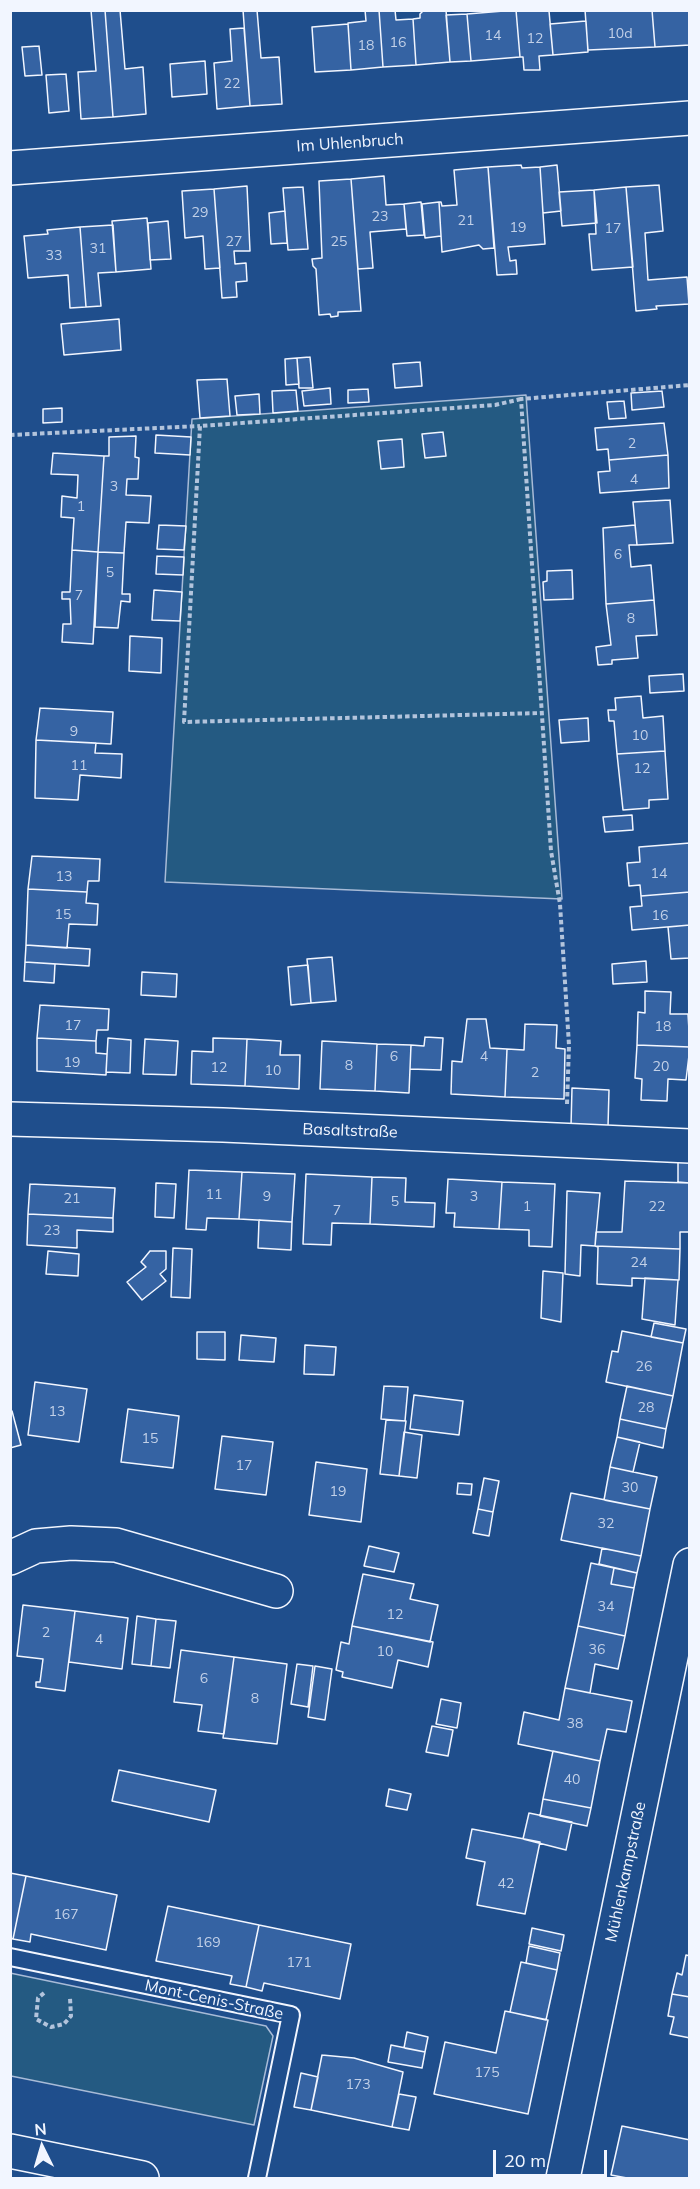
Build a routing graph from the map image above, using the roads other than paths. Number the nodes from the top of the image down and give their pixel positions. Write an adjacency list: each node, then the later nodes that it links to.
1 (689, 124): 2 (street, Im Uhlenbruch)
2 (10, 168)
3 (10, 1119): 4 (street, Basaltstraße)
4 (690, 1146)
5 (10, 1558): 7 (street)
6 (690, 1565): 12 (street, Mühlenkampstraße)
7 (276, 1592)
8 (10, 1957): 11 (lane, Mont-Cenis-Straße)
9 (10, 2151): 10 (street)
10 (142, 2178)
11 (256, 2178)
12 (562, 2178)

